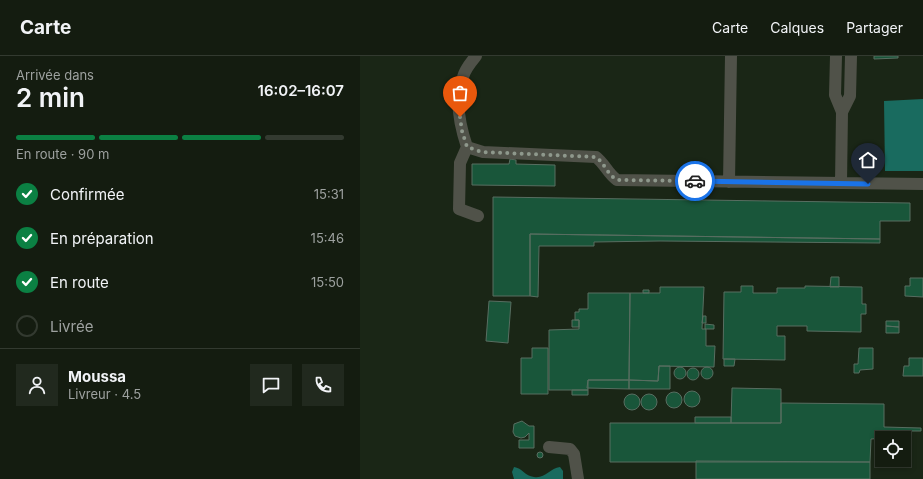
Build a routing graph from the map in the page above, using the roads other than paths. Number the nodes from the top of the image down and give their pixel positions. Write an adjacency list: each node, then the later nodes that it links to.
1 (476, 56): 6 (lane)
2 (731, 56): 7 (lane)
3 (836, 56): 5 (lane)
4 (851, 56): 5 (lane)
5 (842, 112): 8 (lane)
6 (467, 147): 7 (lane); 10 (lane)
7 (729, 182): 8 (lane)
8 (841, 183): 9 (lane)
9 (923, 184)
10 (478, 216)
11 (549, 447): 12 (lane)
12 (578, 479)

